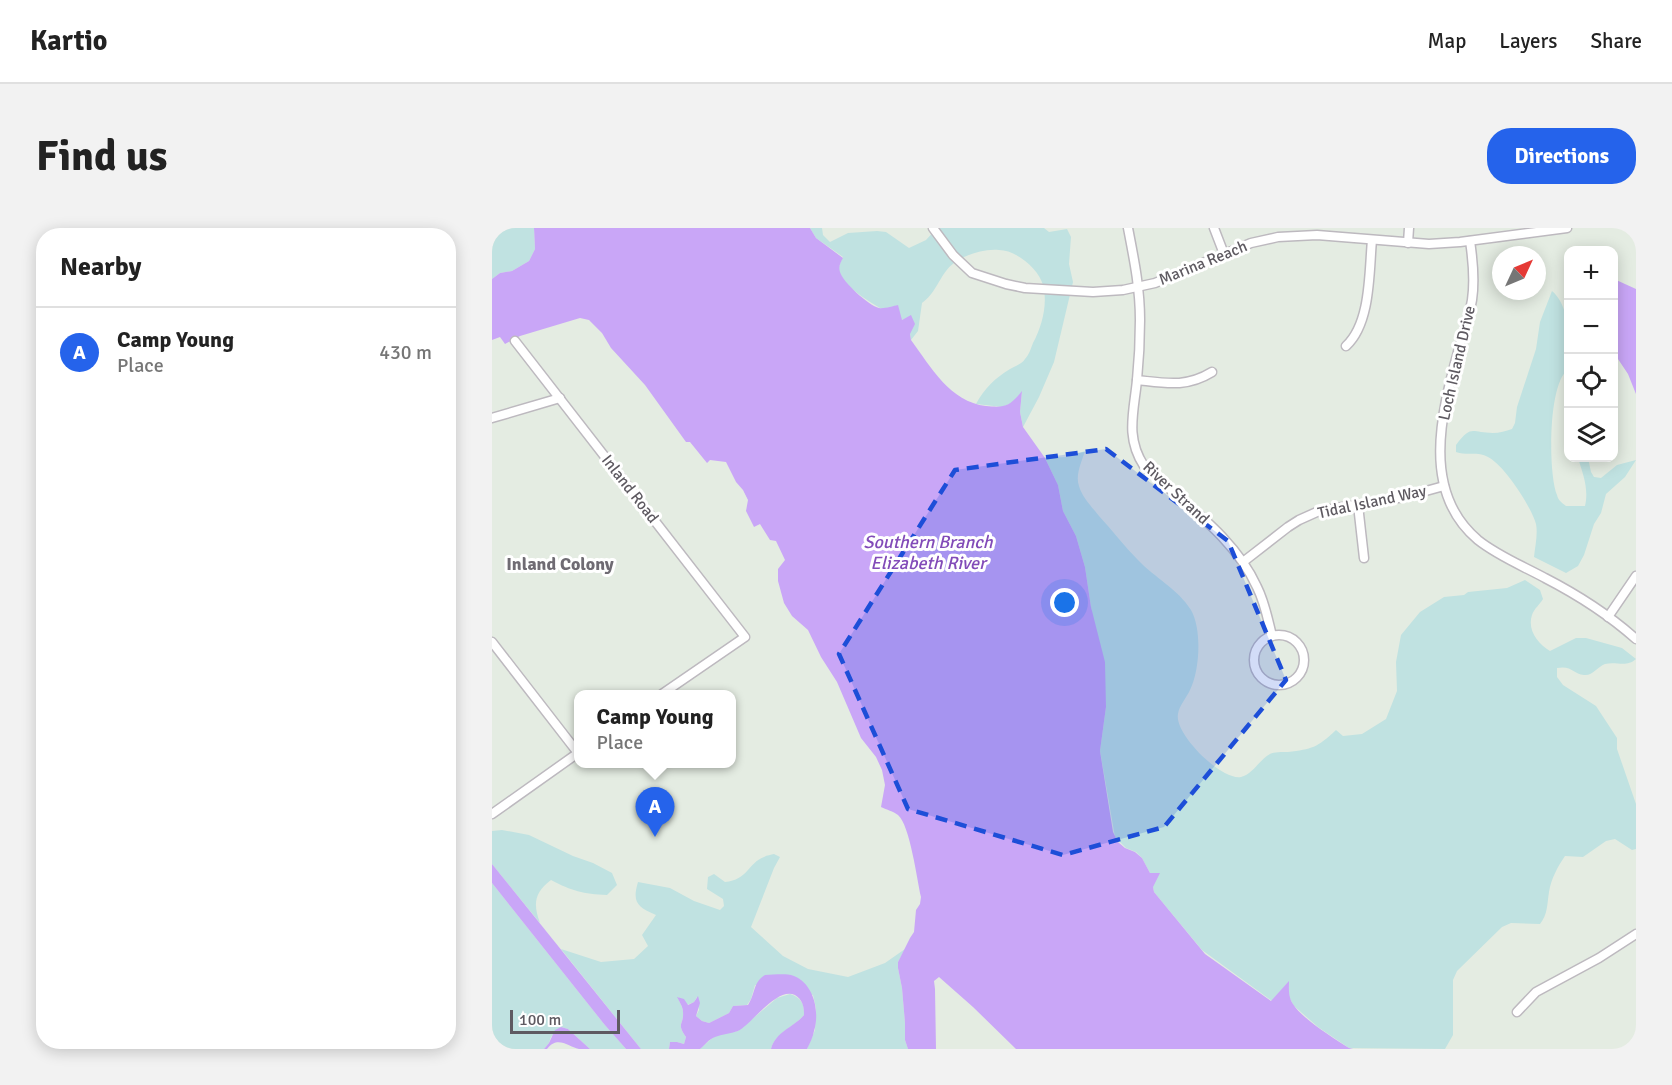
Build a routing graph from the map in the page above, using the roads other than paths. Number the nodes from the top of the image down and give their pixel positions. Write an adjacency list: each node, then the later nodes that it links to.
1 (933, 228): 12 (street, Marina Reach)
2 (1128, 228): 12 (street, River Strand)
3 (1214, 228): 11 (street)
4 (1409, 228): 10 (street)
5 (1568, 228): 6 (street, Marina Reach)
6 (1527, 230): 9 (street, Marina Reach)
7 (1293, 232): 8 (street, Marina Reach); 11 (street, Marina Reach)
8 (1372, 240): 10 (street, Marina Reach); 14 (street)
9 (1470, 241): 10 (street, Marina Reach); 19 (street, Loch Island Drive)
10 (1408, 243)
11 (1224, 254): 12 (street, Marina Reach)
12 (1139, 287): 16 (street, River Strand)
13 (515, 341): 17 (street, Inland Road)
14 (1346, 346)
15 (1212, 372): 16 (street)
16 (1137, 380): 22 (street, River Strand)
17 (560, 398): 18 (street); 28 (street, Inland Road)
18 (492, 418)
19 (1444, 486): 20 (street, Tidal Island Way); 24 (street, Loch Island Drive)
20 (1358, 505): 21 (street); 22 (street, Tidal Island Way)
21 (1364, 558)
22 (1243, 562): 25 (street, River Strand)
23 (1636, 576): 24 (street)
24 (1608, 617): 26 (street, Loch Island Drive)
25 (1272, 636): 25 (street)
26 (1636, 639)
27 (492, 642): 29 (street)
28 (668, 690)
29 (574, 748)
30 (574, 756): 31 (street)
31 (492, 814)
32 (1636, 934): 33 (street)
33 (1517, 1012)

